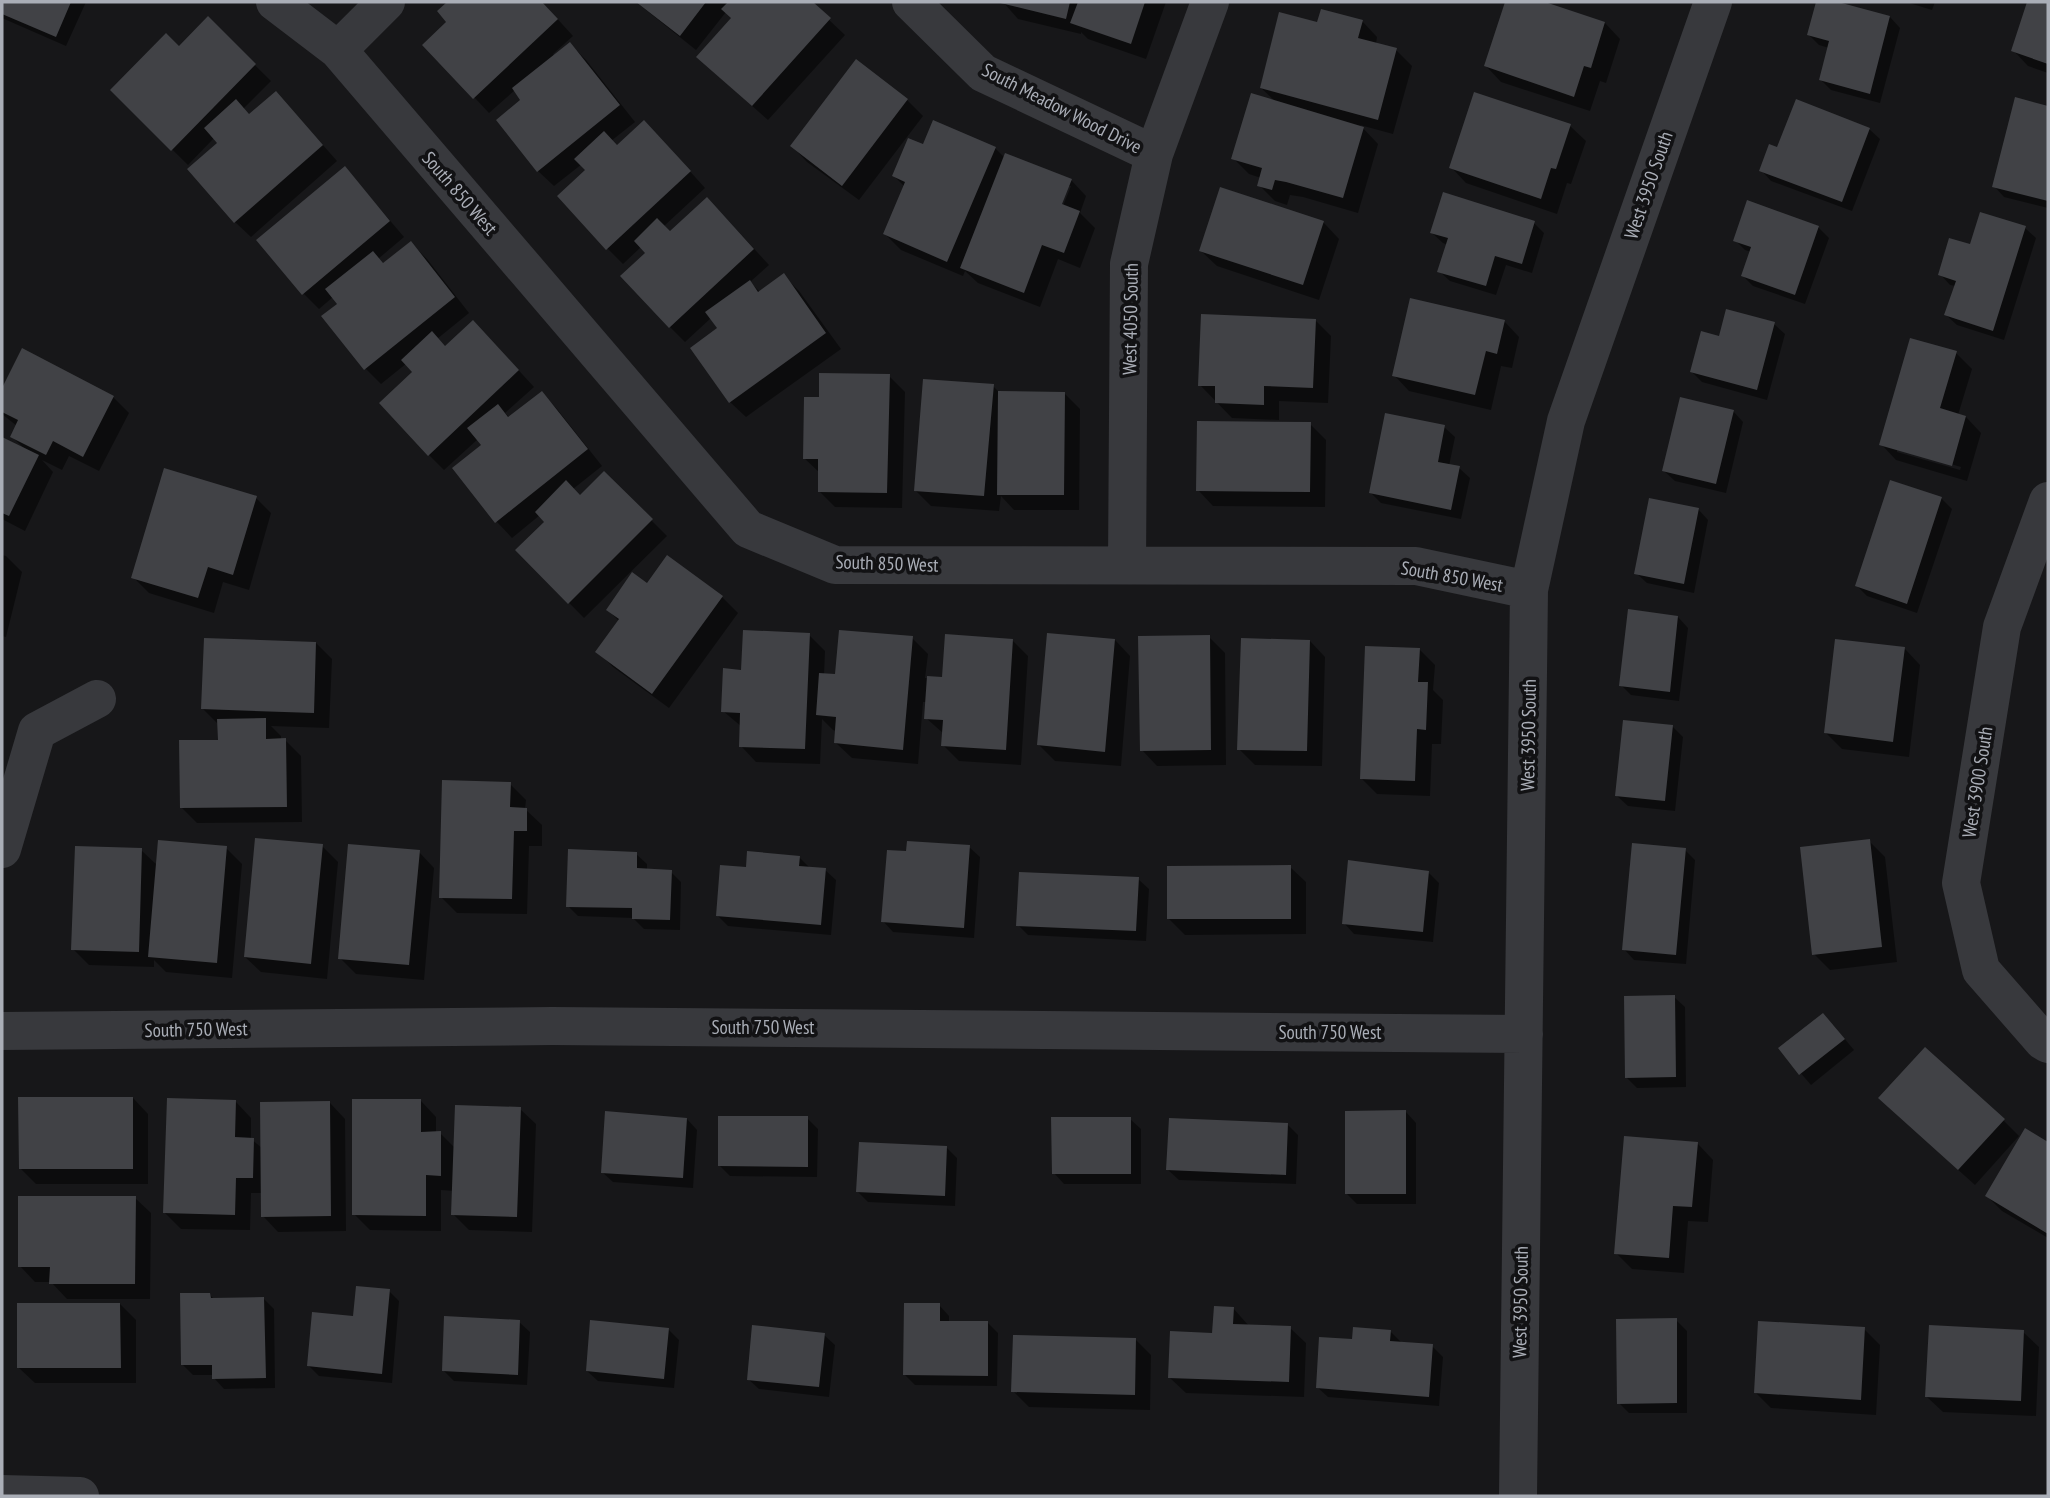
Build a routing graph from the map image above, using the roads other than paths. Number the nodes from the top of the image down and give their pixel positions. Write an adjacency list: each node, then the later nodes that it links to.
1 (275, 2): 6 (street, South 850 West)
2 (386, 2): 6 (street)
3 (911, 2): 7 (street, South Meadow Wood Drive)
4 (1210, 2): 7 (street, West 4050 South)
5 (1713, 2): 10 (street, West 3950 South)
6 (338, 50): 9 (street, South 850 West)
7 (1154, 154): 9 (street, West 4050 South)
8 (2045, 524): 15 (street, West 3900 South)
9 (1127, 565): 10 (street, South 850 West)
10 (1530, 590): 14 (street, West 3950 South)
11 (97, 699): 12 (street)
12 (2, 849)
13 (2, 1031): 14 (street, South 750 West)
14 (1524, 1034): 18 (street, West 3950 South)
15 (2048, 1044)
16 (2, 1494): 17 (street)
17 (80, 1496)
18 (1518, 1496)

